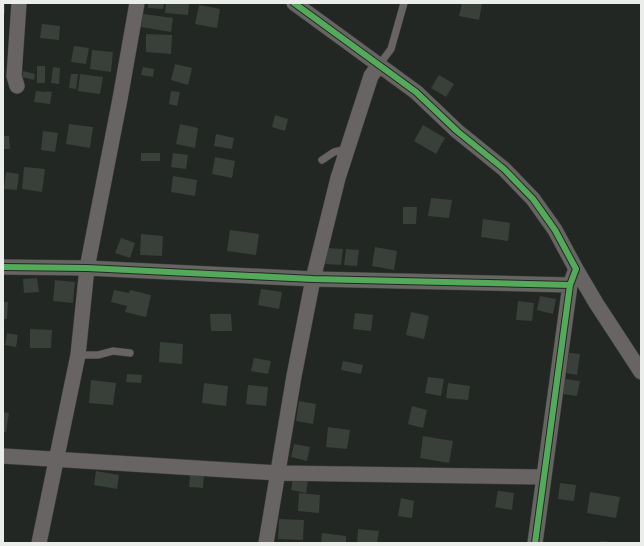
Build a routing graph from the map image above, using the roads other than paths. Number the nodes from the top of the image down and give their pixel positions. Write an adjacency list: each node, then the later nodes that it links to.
1 (19, 3): 6 (street)
2 (137, 3): 10 (street)
3 (294, 3): 5 (street)
4 (404, 3): 5 (lane)
5 (379, 65): 7 (street); 11 (street)
6 (17, 86)
7 (347, 149): 8 (lane); 12 (street)
8 (322, 160)
9 (3, 267): 10 (street)
10 (87, 268): 12 (street); 15 (street)
11 (576, 269): 13 (street); 16 (street)
12 (313, 278): 13 (street); 19 (street)
13 (570, 285): 20 (street)
14 (130, 353): 15 (lane)
15 (78, 355): 18 (street)
16 (641, 372)
17 (3, 456): 18 (street)
18 (56, 459): 19 (street); 21 (street)
19 (278, 473): 20 (street); 22 (street)
20 (543, 477): 23 (street)
21 (39, 543)
22 (266, 543)
23 (535, 543)

